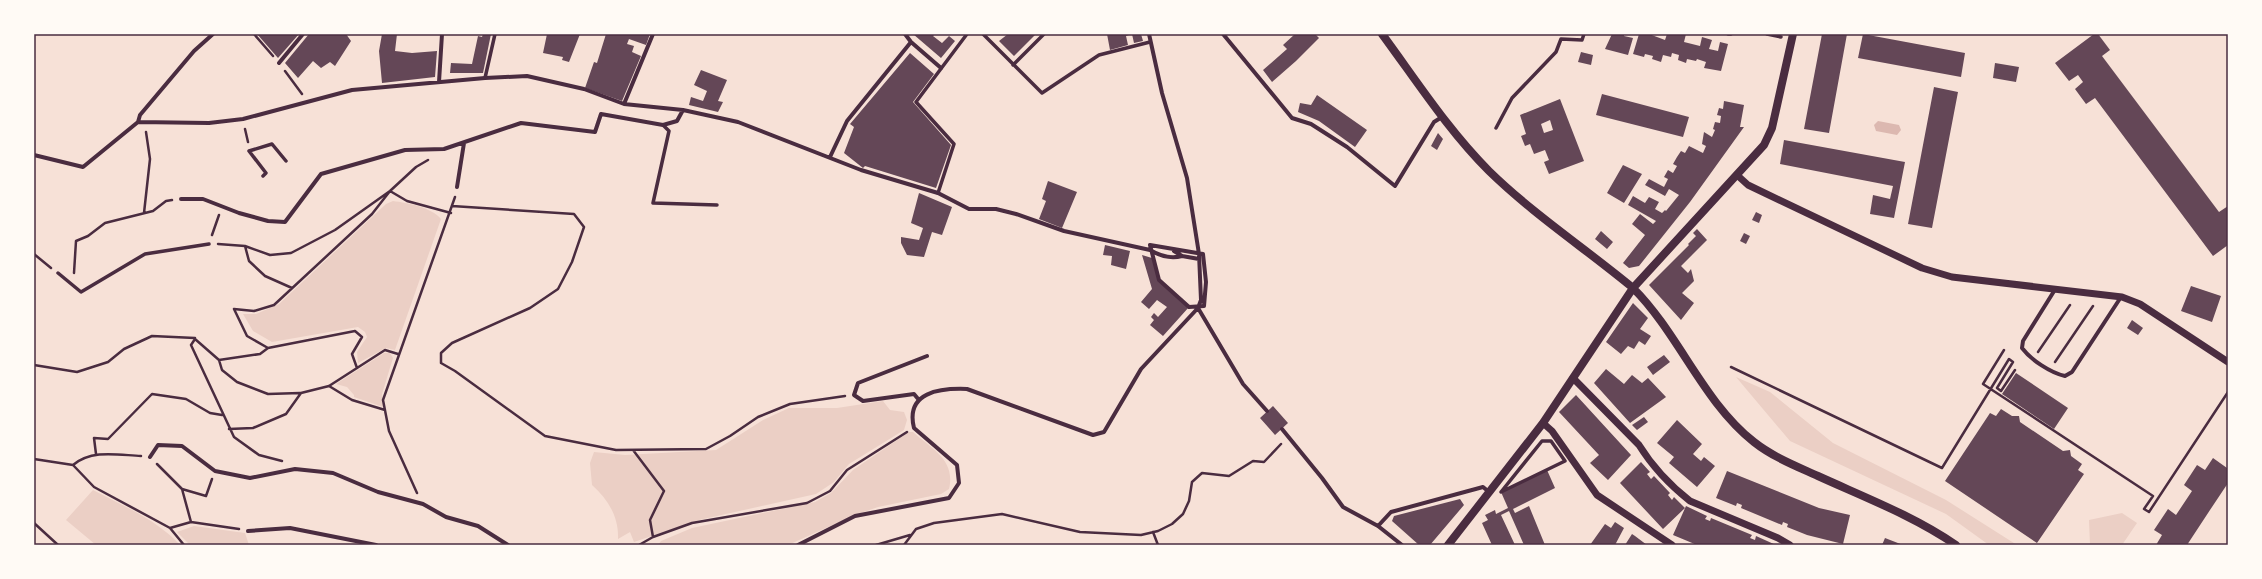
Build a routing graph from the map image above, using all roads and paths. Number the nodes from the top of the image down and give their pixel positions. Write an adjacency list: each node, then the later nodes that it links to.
1 (213, 34): 29 (street)
2 (303, 34): 19 (street)
3 (442, 34): 23 (street)
4 (495, 34): 22 (street)
5 (653, 34): 24 (street)
6 (905, 34): 17 (street)
7 (967, 34): 21 (street)
8 (983, 34): 20 (street)
9 (1044, 34): 20 (street)
10 (1149, 34): 18 (street)
11 (1223, 34): 26 (street)
12 (1382, 34): 26 (main road)
13 (1584, 34): 31 (street)
14 (1767, 34): 16 (street)
15 (1793, 34): 38 (main road)
16 (1780, 37)
17 (911, 42): 21 (street); 36 (street)
18 (1150, 42): 20 (street); 54 (street)
19 (279, 63)
20 (1014, 65)
21 (942, 68): 42 (street)
22 (485, 78): 23 (street); 24 (street)
23 (439, 82): 27 (street)
24 (624, 104): 25 (street)
25 (683, 110): 30 (street); 36 (street)
26 (1443, 116): 58 (main road)
27 (243, 119): 28 (street); 34 (path)
28 (144, 121): 29 (street); 48 (path)
29 (138, 122): 35 (street)
30 (662, 125): 32 (street); 45 (street)
31 (1496, 128)
32 (464, 143): 33 (street); 40 (street)
33 (444, 150): 41 (path); 47 (street)
34 (249, 151): 37 (street); 39 (street)
35 (34, 155)
36 (830, 157): 42 (street)
37 (286, 161)
38 (1737, 175): 58 (main road); 59 (street)
39 (263, 176)
40 (457, 187)
41 (390, 191): 49 (path); 51 (path); 57 (path)
42 (938, 193): 52 (street)
43 (180, 199): 47 (street); 48 (path)
44 (453, 202): 46 (path)
45 (717, 205)
46 (452, 206): 49 (path); 93 (path)
47 (222, 207): 50 (path)
48 (144, 213): 60 (path)
49 (451, 213): 68 (path)
50 (209, 244): 51 (path); 60 (street)
51 (245, 246): 57 (path)
52 (1150, 250): 54 (street); 55 (street); 64 (street)
53 (34, 254): 56 (path)
54 (1199, 254): 55 (street); 64 (street)
55 (1199, 259): 64 (street)
56 (58, 273): 60 (street)
57 (292, 288): 66 (path)
58 (1633, 288): 78 (main road); 125 (main road)
59 (2056, 288): 61 (street); 61 (street)
60 (80, 292)
61 (2122, 297): 73 (street)
62 (2070, 305): 70 (path)
63 (2093, 306): 72 (path)
64 (1198, 308): 84 (street); 86 (street)
65 (195, 338): 71 (path); 74 (path); 87 (path)
66 (268, 348): 71 (path); 76 (path)
67 (2004, 350): 80 (path)
68 (398, 354): 76 (path); 85 (path)
69 (927, 356): 83 (street)
70 (2043, 357)
71 (219, 360): 82 (path)
72 (2048, 360)
73 (2228, 362)
74 (34, 365)
75 (1731, 367): 80 (path)
76 (357, 368): 79 (path)
77 (2015, 370): 80 (path)
78 (1573, 378): 88 (main road); 124 (street)
79 (329, 386): 82 (path); 85 (path)
80 (1991, 389): 81 (path)
81 (2228, 392)
82 (301, 393): 90 (path)
83 (854, 395): 84 (street); 93 (path)
84 (920, 400): 89 (street)
85 (385, 410): 103 (path)
86 (1267, 412)
87 (222, 416): 90 (path); 94 (path)
88 (1543, 423): 102 (main road); 123 (street)
89 (914, 428): 111 (path); 117 (street)
90 (229, 429): 99 (path)
91 (1282, 429): 92 (street)
92 (1288, 437): 106 (street); 109 (path)
93 (633, 449): 111 (path)
94 (96, 454): 95 (path); 98 (path)
95 (150, 457): 100 (street); 101 (path)
96 (34, 459): 98 (path)
97 (1565, 461): 97 (street)
98 (73, 465): 107 (path)
99 (295, 469): 100 (street); 103 (street)
100 (215, 471): 101 (path)
101 (182, 489): 104 (path)
102 (1489, 492): 106 (street); 122 (main road)
103 (423, 504): 115 (street)
104 (191, 522): 107 (path); 108 (path)
105 (34, 523): 112 (path)
106 (1378, 526): 121 (street)
107 (170, 528): 113 (path)
108 (248, 531): 114 (street)
109 (1153, 532): 110 (path); 120 (path)
110 (911, 535): 118 (path); 119 (path)
111 (654, 537): 116 (path)
112 (58, 545)
113 (184, 545)
114 (376, 545)
115 (508, 545)
116 (639, 545)
117 (798, 545)
118 (876, 545)
119 (904, 545)
120 (1158, 545)
121 (1402, 545)
122 (1448, 545)
123 (1672, 545)
124 (1790, 545)
125 (1956, 545)

